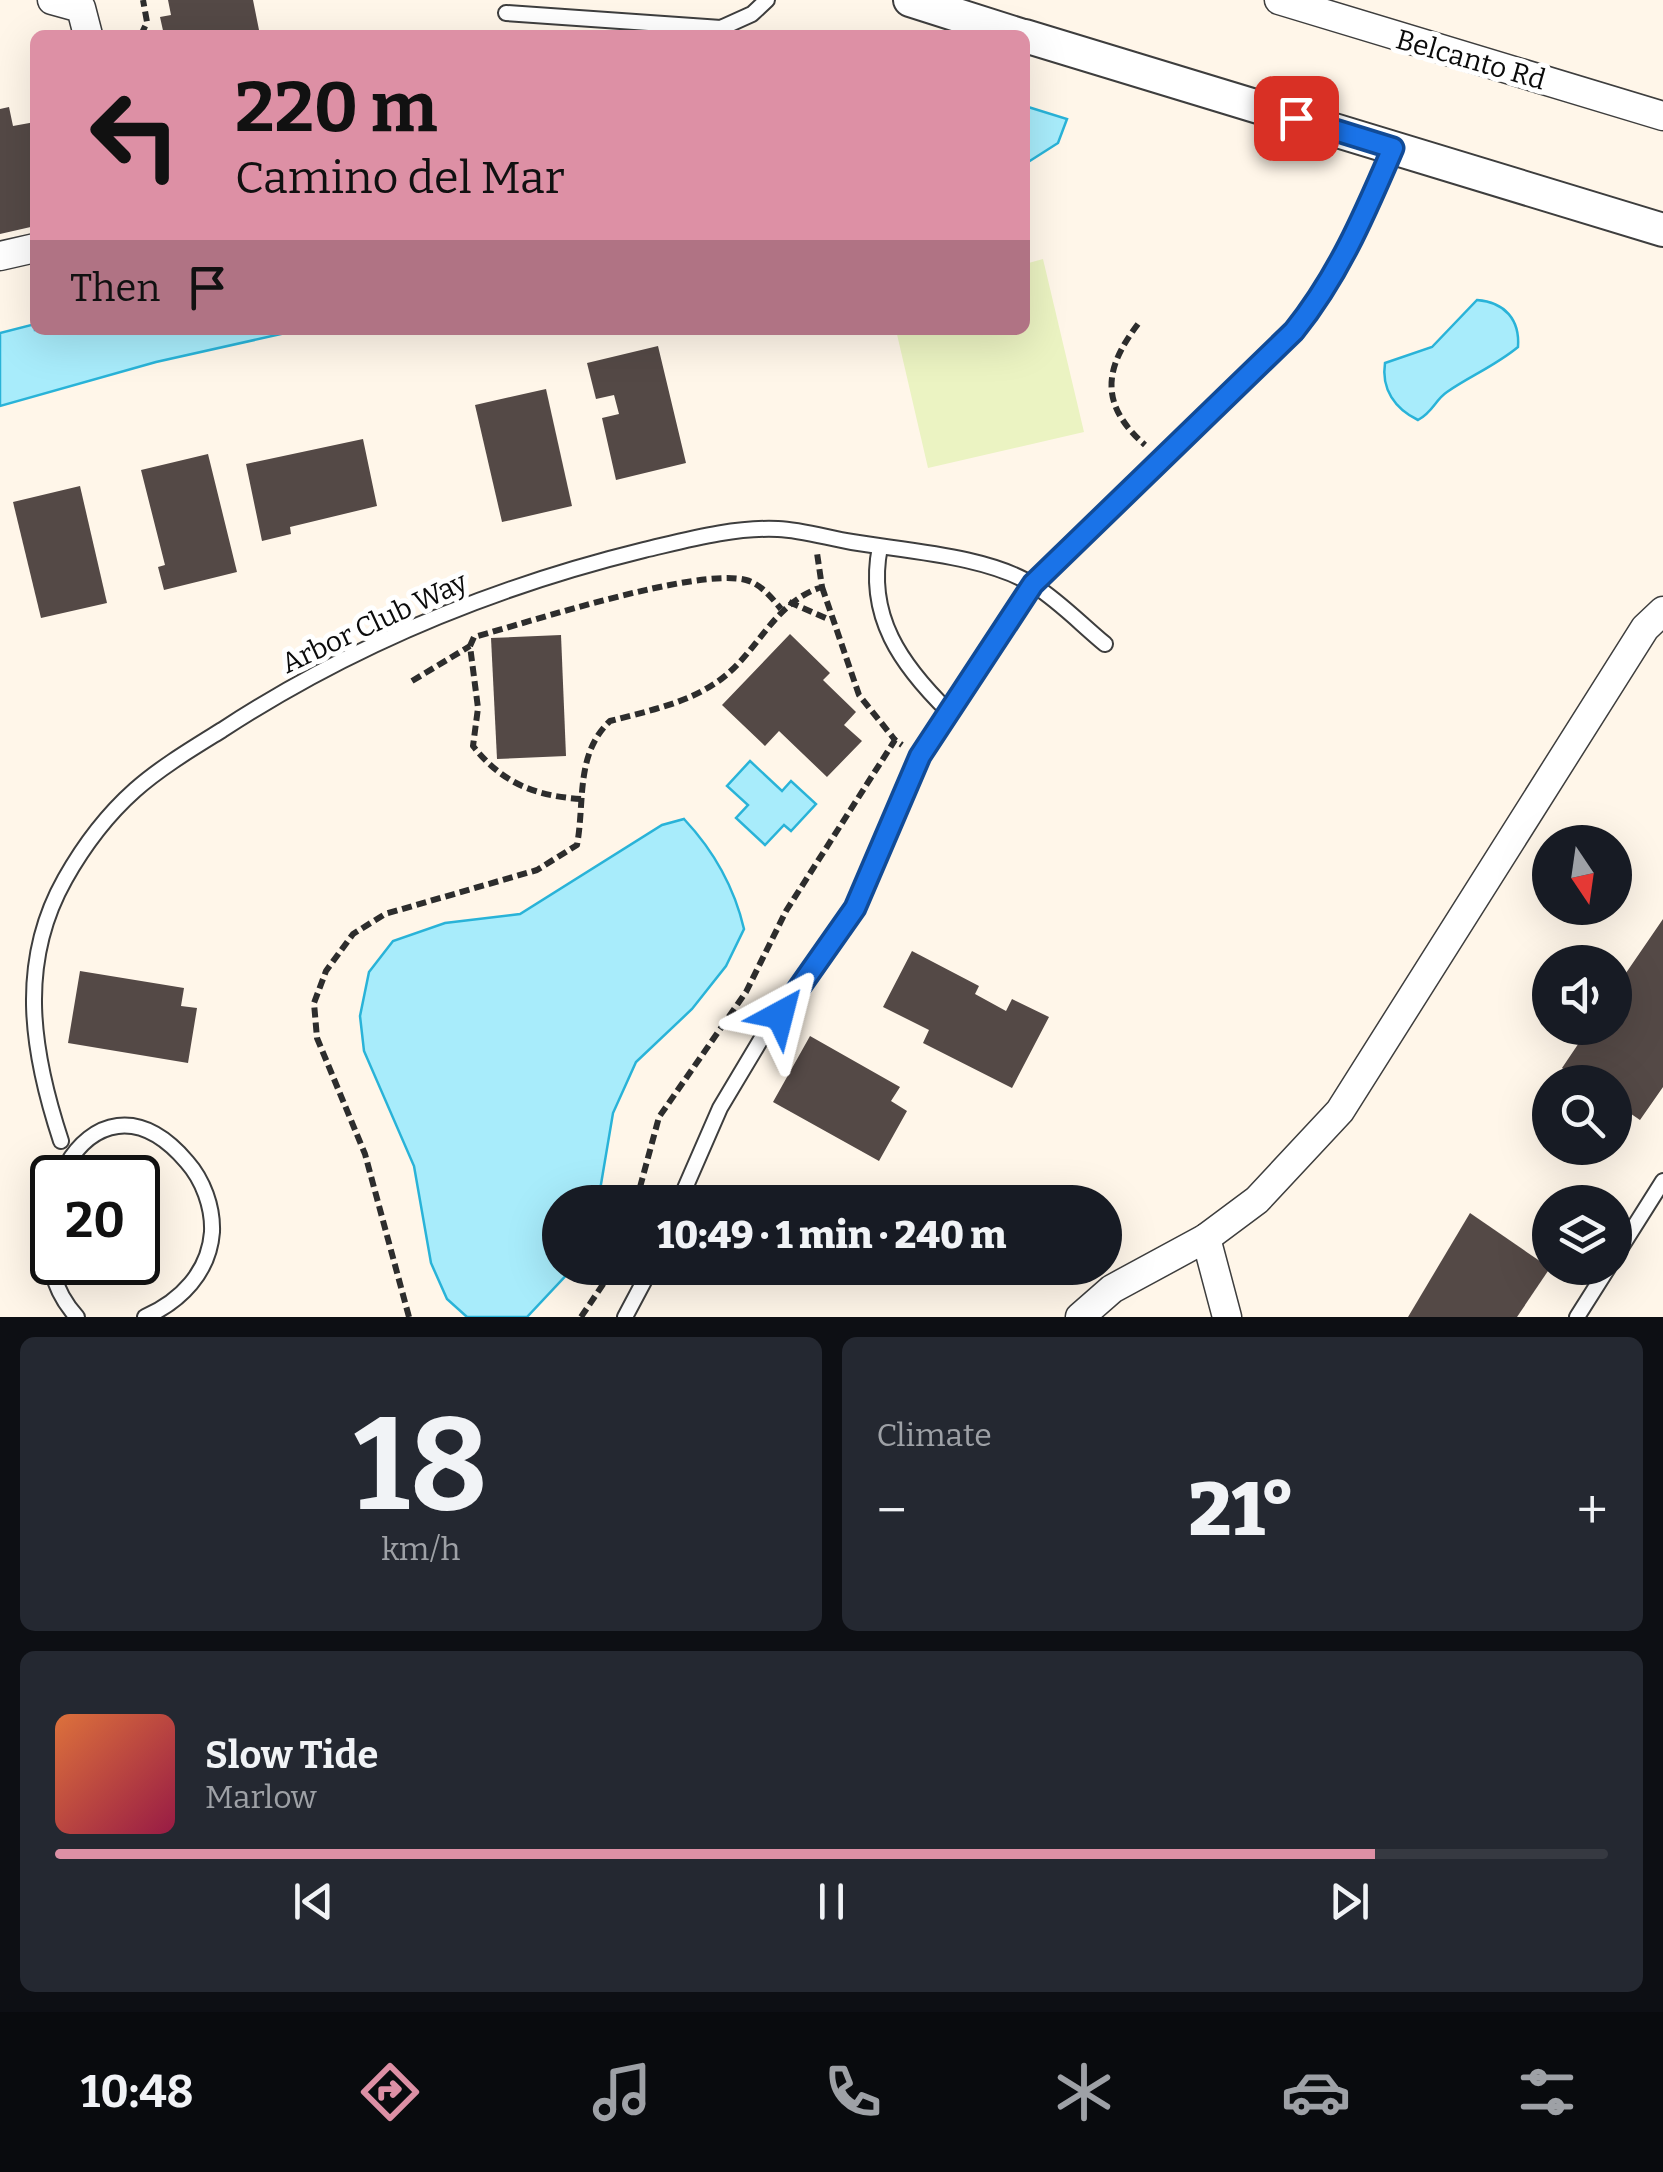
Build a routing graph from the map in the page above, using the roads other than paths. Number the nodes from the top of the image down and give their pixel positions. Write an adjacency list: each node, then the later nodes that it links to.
1 (52, 0): 6 (street)
2 (767, 0): 5 (lane)
3 (910, 0): 7 (street)
4 (1280, 0): 9 (street, Belcanto Rd)
5 (506, 13)
6 (87, 30)
7 (1003, 30)
8 (1030, 38): 10 (street)
9 (1663, 116)
10 (1393, 148): 11 (street); 15 (lane)
11 (1663, 230)
12 (30, 249): 13 (street)
13 (0, 256)
14 (880, 546): 15 (lane, Arbor Club Way); 18 (lane); 19 (lane, Arbor Club Way)
15 (1033, 584): 17 (lane); 18 (lane)
16 (1663, 611): 24 (street)
17 (1105, 644)
18 (950, 712): 22 (lane)
19 (61, 1141): 20 (lane); 30 (lane)
20 (48, 1152)
21 (1663, 1181): 23 (lane)
22 (686, 1185)
23 (1632, 1230)
24 (1206, 1238): 28 (street); 33 (street)
25 (643, 1285): 31 (lane)
26 (1597, 1285): 34 (lane)
27 (42, 1292): 29 (lane)
28 (1107, 1308): 32 (street)
29 (77, 1317)
30 (145, 1317)
31 (625, 1317)
32 (1080, 1317)
33 (1226, 1317)
34 (1577, 1317)

